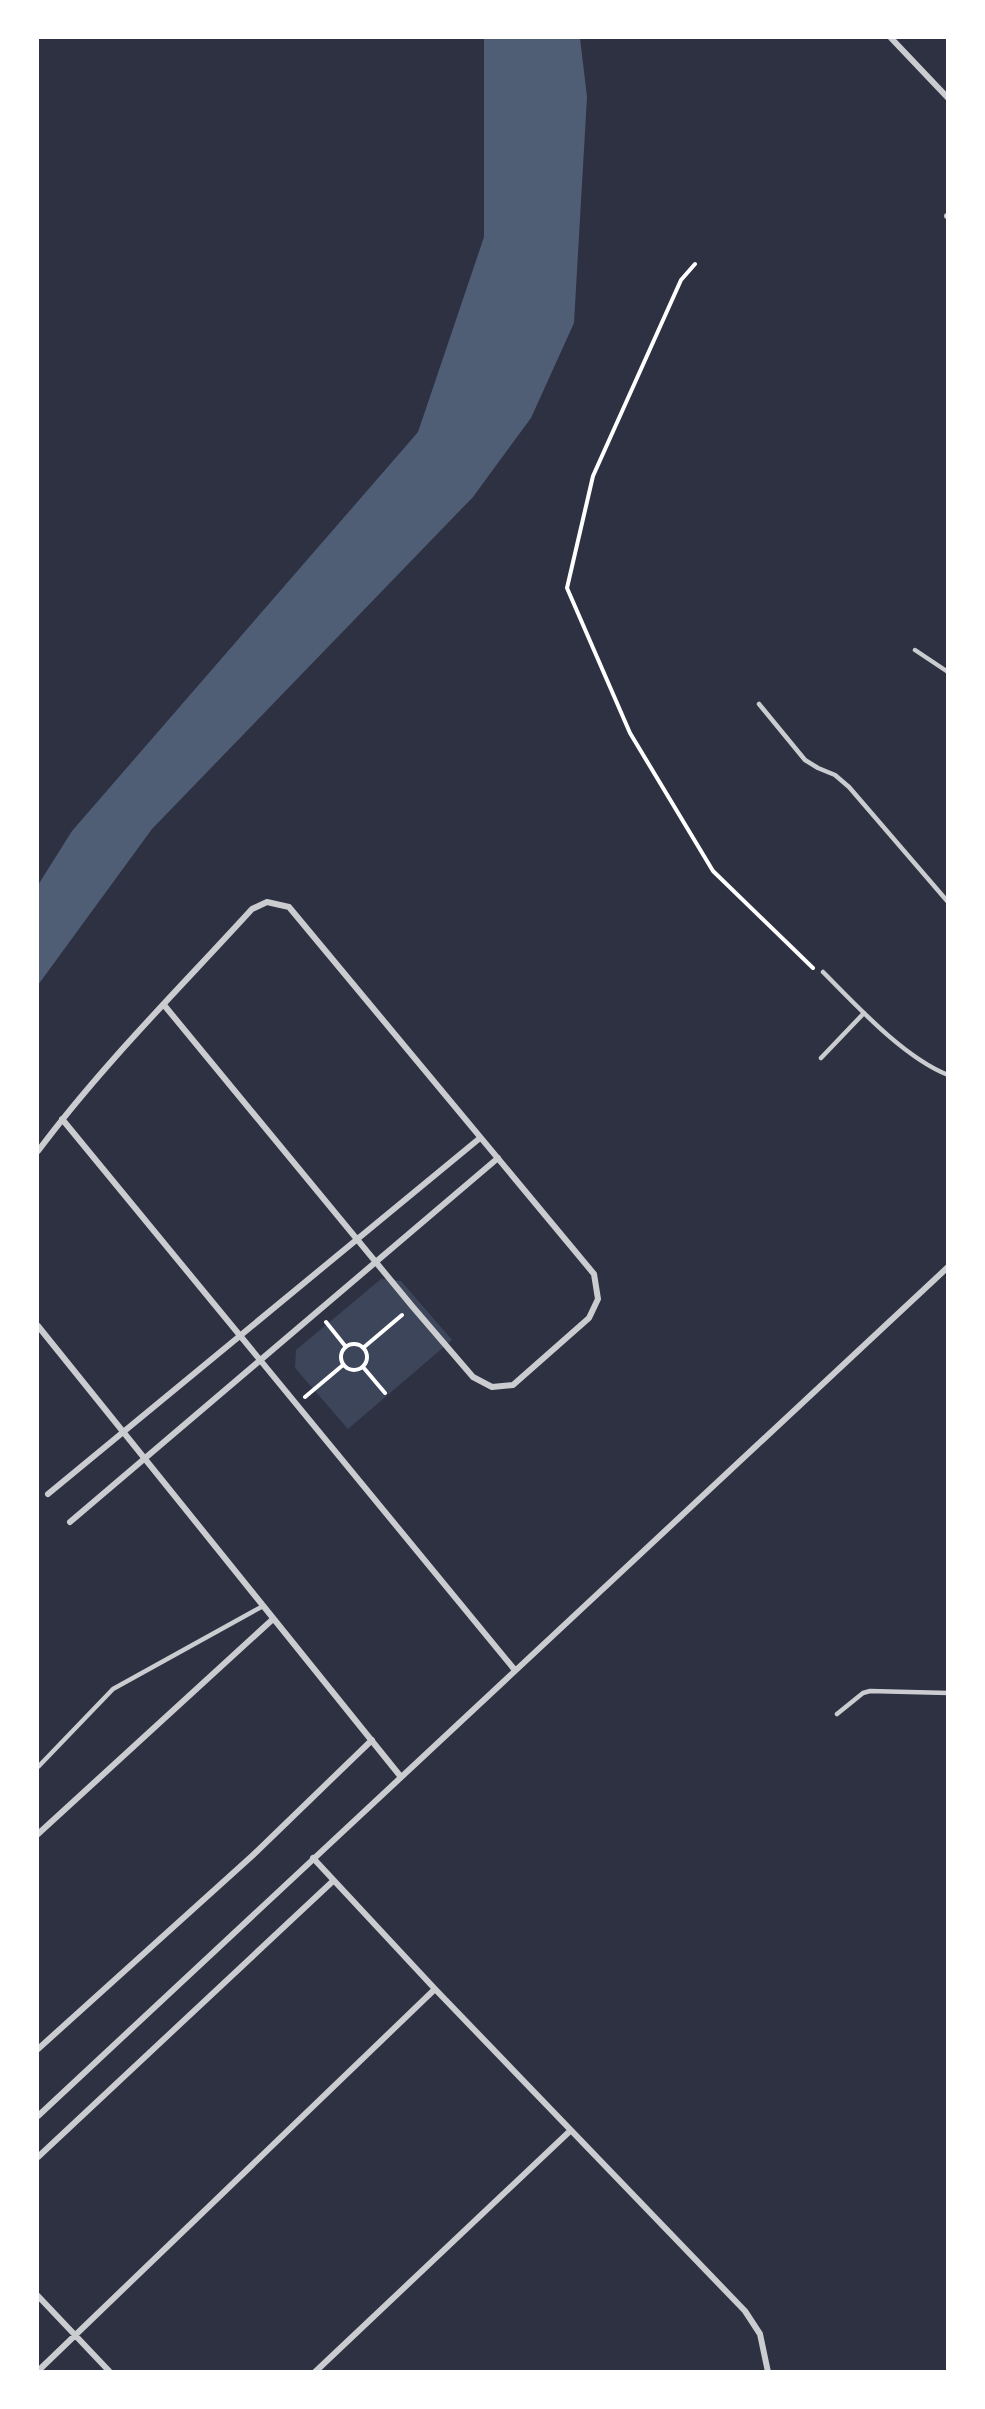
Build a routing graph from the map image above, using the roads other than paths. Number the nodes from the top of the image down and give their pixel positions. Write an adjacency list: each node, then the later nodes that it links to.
1 (891, 38): 2 (street)
2 (948, 98)
3 (915, 650): 4 (lane)
4 (948, 672)
5 (759, 704): 6 (lane)
6 (948, 902)
7 (823, 972): 9 (lane)
8 (164, 1005): 12 (street); 13 (street); 16 (street)
9 (864, 1013): 10 (lane); 11 (lane)
10 (821, 1058)
11 (948, 1075)
12 (62, 1119): 14 (street); 20 (street)
13 (480, 1138): 15 (street); 16 (street)
14 (38, 1152)
15 (498, 1158): 17 (street); 17 (street)
16 (357, 1240): 17 (street); 20 (street)
17 (376, 1262): 21 (street)
18 (948, 1267): 28 (street)
19 (38, 1326): 22 (street)
20 (241, 1336): 21 (street); 22 (street)
21 (261, 1360): 23 (street); 28 (street)
22 (123, 1433): 23 (street); 24 (street)
23 (145, 1459): 25 (street); 26 (street)
24 (48, 1494)
25 (70, 1522)
26 (263, 1606): 27 (street); 32 (lane)
27 (273, 1618): 31 (street); 34 (street)
28 (514, 1669): 33 (street)
29 (948, 1693): 30 (lane)
30 (837, 1714)
31 (372, 1740): 33 (street); 38 (street)
32 (38, 1767)
33 (401, 1777): 35 (street)
34 (38, 1834)
35 (313, 1858): 36 (street); 39 (street)
36 (333, 1881): 37 (street); 41 (street)
37 (435, 1989): 40 (street); 43 (street)
38 (38, 2049)
39 (38, 2116)
40 (570, 2131): 46 (street); 47 (street)
41 (38, 2157)
42 (38, 2296): 43 (street)
43 (75, 2335): 44 (street); 45 (street)
44 (38, 2371)
45 (110, 2372)
46 (315, 2372)
47 (768, 2372)

